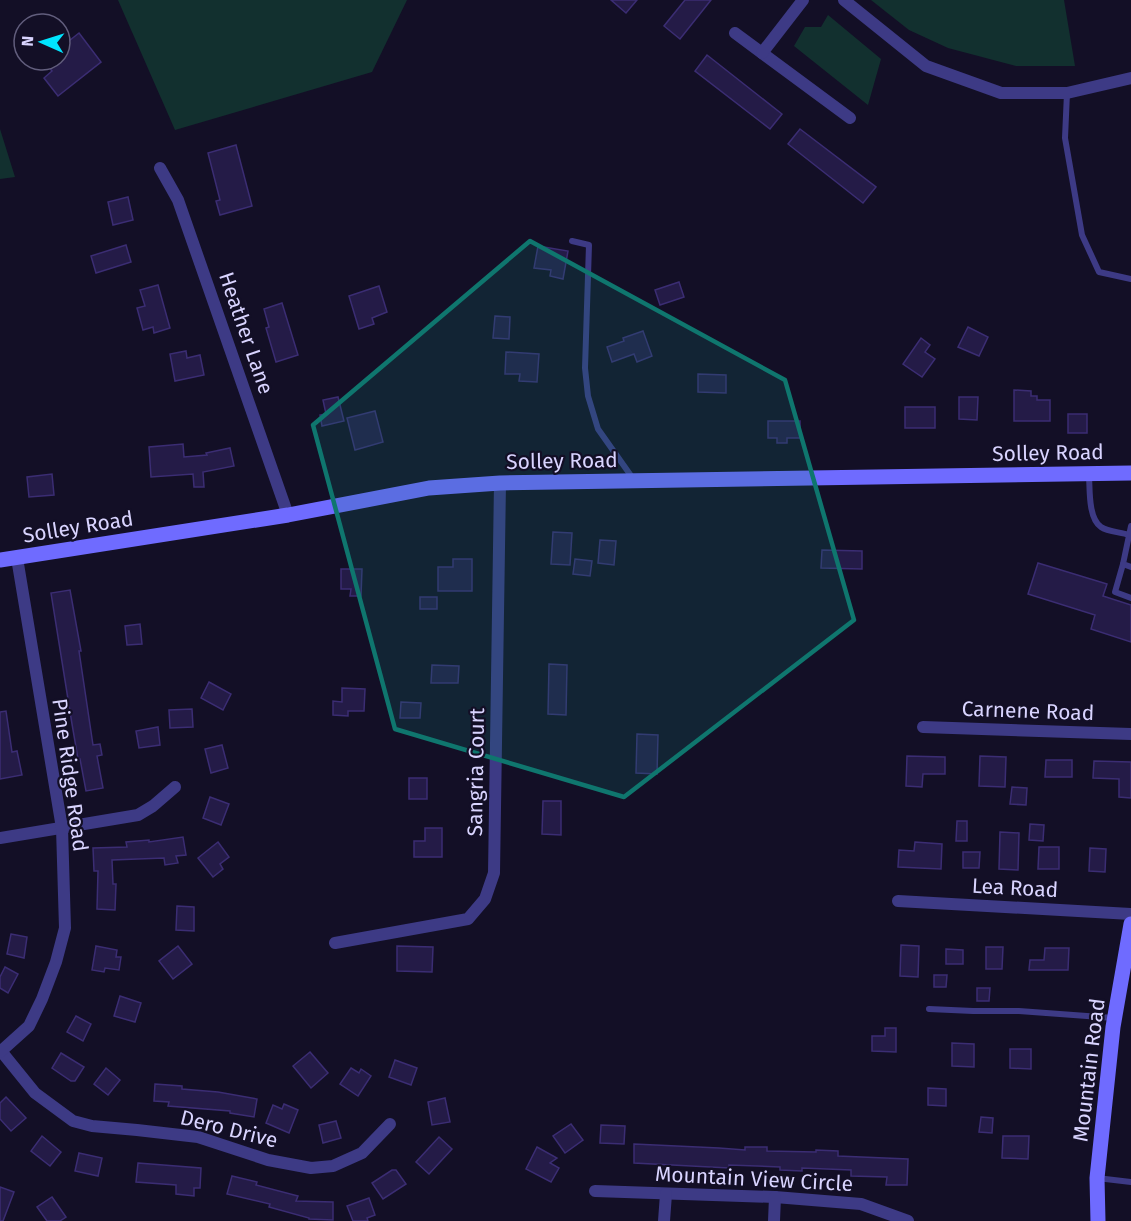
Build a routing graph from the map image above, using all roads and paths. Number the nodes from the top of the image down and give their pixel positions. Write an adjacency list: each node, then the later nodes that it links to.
1 (803, 0): 4 (street)
2 (844, 0): 6 (street)
3 (735, 33): 4 (street)
4 (762, 53): 7 (street)
5 (1131, 78): 6 (street)
6 (1067, 93): 10 (lane)
7 (850, 118)
8 (160, 168): 15 (street, Heather Lane)
9 (572, 241): 13 (lane)
10 (1131, 279)
11 (1089, 473): 12 (main road, Solley Road); 13 (main road, Solley Road); 17 (lane)
12 (1131, 473)
13 (635, 481): 14 (main road, Solley Road)
14 (500, 483): 15 (main road, Solley Road); 31 (street, Sangria Court)
15 (288, 515): 18 (main road, Solley Road)
16 (1131, 526): 17 (lane)
17 (1129, 535): 20 (lane)
18 (17, 558): 19 (main road, Solley Road); 26 (street, Pine Ridge Road)
19 (0, 560)
20 (1123, 564): 21 (lane); 22 (lane)
21 (1131, 567)
22 (1131, 598)
23 (923, 727): 24 (street, Carnene Road)
24 (1131, 734)
25 (175, 787): 26 (street)
26 (62, 828): 27 (street); 35 (street, Pine Ridge Road)
27 (0, 838)
28 (898, 901): 29 (street, Lea Road)
29 (1131, 914)
30 (1131, 924): 32 (main road, Mountain Road)
31 (335, 944)
32 (1129, 953): 34 (main road, Mountain Road)
33 (929, 1009): 34 (lane)
34 (1115, 1018): 37 (main road, Mountain Road)
35 (0, 1052): 36 (street, Dero Drive)
36 (390, 1124)
37 (1097, 1178): 38 (lane); 45 (main road, Mountain Road)
38 (1131, 1182)
39 (595, 1191): 40 (street, Mountain View Circle)
40 (666, 1194): 41 (street, Mountain View Circle); 42 (street)
41 (775, 1197): 43 (street); 44 (street, Mountain View Circle)
42 (664, 1221)
43 (774, 1221)
44 (908, 1221)
45 (1098, 1221)

